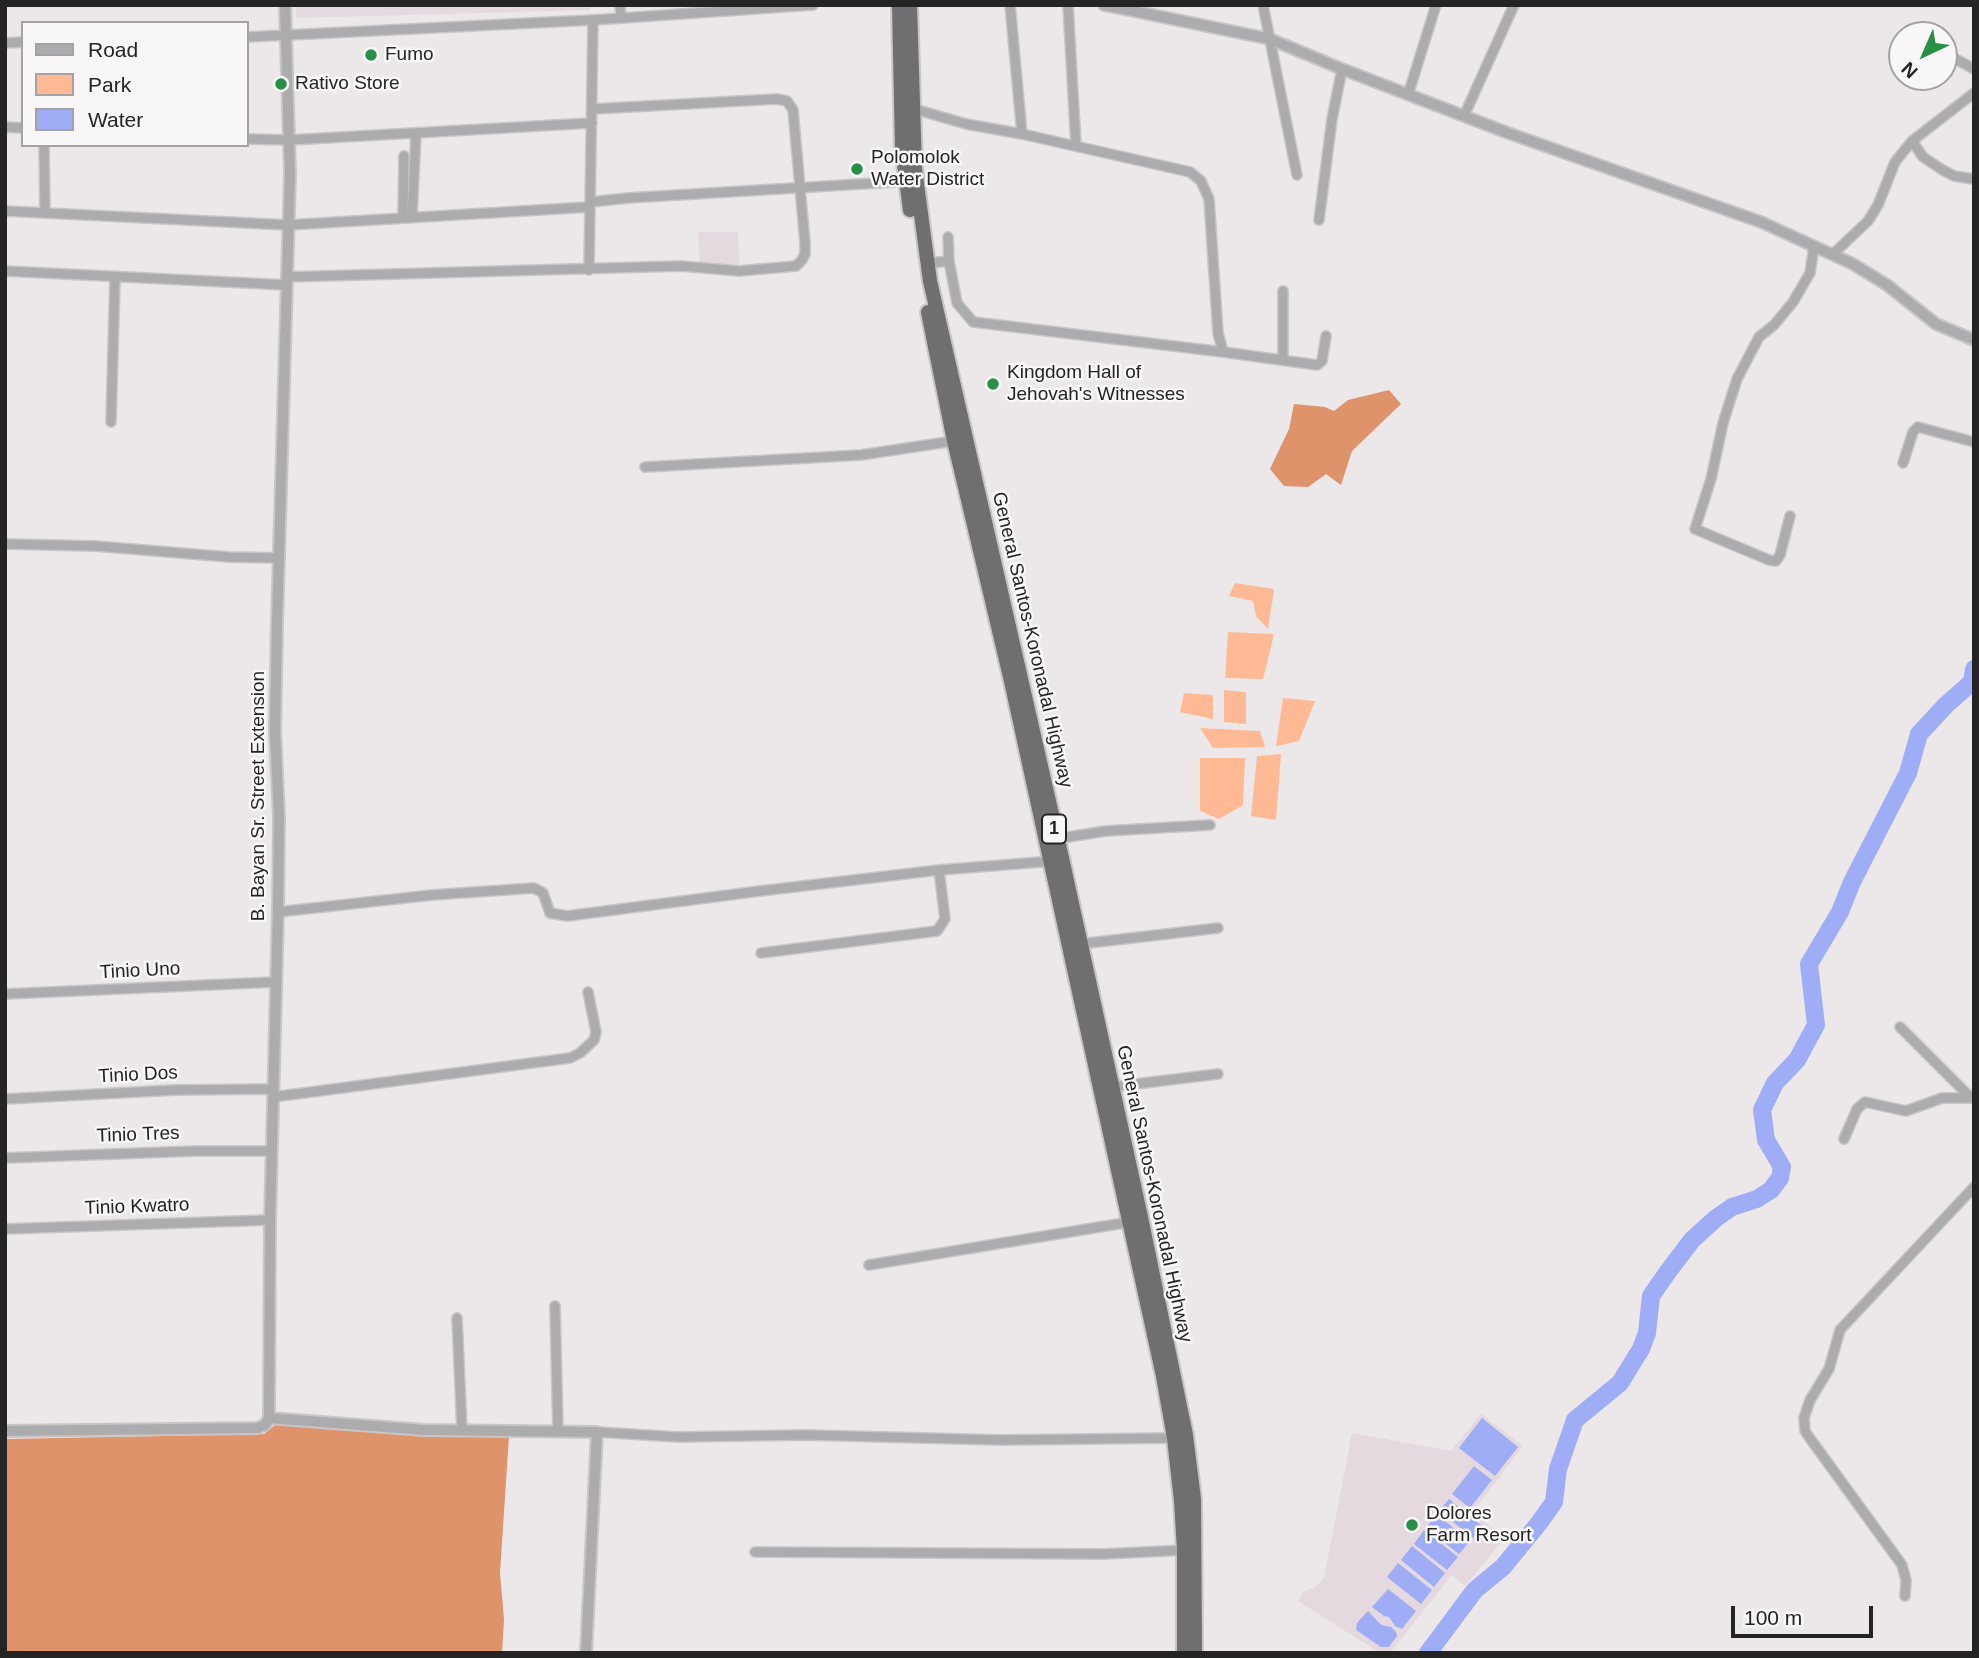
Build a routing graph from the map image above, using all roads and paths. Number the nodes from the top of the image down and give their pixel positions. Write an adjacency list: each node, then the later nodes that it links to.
1 (285, 5): 14 (street, B. Bayan Sr. Street Extension)
2 (620, 5): 12 (street)
3 (813, 5): 12 (street)
4 (899, 5): 36 (highway, General Santos-Koronadal Highway / 1)
5 (910, 5): 22 (highway, General Santos-Koronadal Highway / 1)
6 (1010, 5): 27 (street)
7 (1068, 5): 31 (street)
8 (1104, 5): 16 (street)
9 (1263, 5): 16 (street)
10 (1436, 5): 21 (street)
11 (1514, 5): 24 (street)
12 (621, 18): 13 (street)
13 (593, 20): 14 (street); 23 (street)
14 (286, 36): 15 (street); 29 (street, B. Bayan Sr. Street Extension)
15 (248, 37)
16 (1270, 39): 18 (street); 34 (street)
17 (1958, 60): 19 (street)
18 (1342, 69): 21 (street); 42 (street)
19 (1974, 69)
20 (1974, 93): 30 (street)
21 (1408, 95): 24 (street)
22 (911, 108): 27 (street); 36 (highway, General Santos-Koronadal Highway / 1)
23 (593, 109): 25 (street); 37 (street)
24 (1464, 116): 45 (street)
25 (592, 123): 26 (street); 38 (street)
26 (415, 134): 29 (street); 41 (street)
27 (1022, 134): 31 (street)
28 (248, 139): 29 (street)
29 (289, 140): 43 (street, B. Bayan Sr. Street Extension)
30 (1912, 141): 35 (street); 46 (street)
31 (1076, 146): 56 (street)
32 (44, 147): 40 (street)
33 (404, 156): 41 (street)
34 (1297, 175)
35 (1974, 179)
36 (911, 181): 37 (street); 48 (highway, General Santos-Koronadal Highway / 1); 59 (highway, General Santos-Koronadal Highway / 1)
37 (800, 188): 38 (street); 49 (street)
38 (590, 205): 41 (street); 49 (street)
39 (5, 211): 40 (street)
40 (45, 213): 43 (street)
41 (407, 217): 43 (street)
42 (1320, 220)
43 (288, 225): 52 (street, B. Bayan Sr. Street Extension)
44 (948, 237): 47 (street)
45 (1814, 246): 46 (street); 63 (street)
46 (1833, 254): 55 (street)
47 (949, 261): 48 (street); 56 (street)
48 (927, 263): 67 (highway, General Santos-Koronadal Highway / 1)
49 (589, 270): 52 (street)
50 (5, 271): 51 (street)
51 (115, 278): 52 (street); 58 (street)
52 (287, 281): 65 (street, B. Bayan Sr. Street Extension)
53 (1283, 291): 57 (street)
54 (1325, 336): 57 (street)
55 (1974, 340)
56 (1223, 352): 57 (street)
57 (1283, 359)
58 (111, 422)
59 (954, 442): 62 (street); 67 (highway, General Santos-Koronadal Highway / 1)
60 (1974, 442): 61 (street)
61 (1903, 463)
62 (645, 467)
63 (1790, 516)
64 (5, 544): 65 (street)
65 (279, 558): 70 (street, B. Bayan Sr. Street Extension)
66 (1210, 825): 67 (street)
67 (1051, 840): 68 (highway, General Santos-Koronadal Highway / 1)
68 (1056, 861): 69 (street); 72 (highway, General Santos-Koronadal Highway / 1); 88 (highway, General Santos-Koronadal Highway / 1)
69 (939, 870): 70 (street); 73 (street)
70 (278, 912): 74 (street, B. Bayan Sr. Street Extension)
71 (1218, 928): 72 (street)
72 (1080, 944): 79 (highway, General Santos-Koronadal Highway / 1)
73 (761, 953)
74 (276, 982): 76 (street, Tinio Uno); 80 (street, B. Bayan Sr. Street Extension)
75 (587, 992): 80 (street, Tinio Dos)
76 (5, 994)
77 (1900, 1027): 81 (street)
78 (1218, 1074): 79 (street)
79 (1111, 1087): 93 (highway, General Santos-Koronadal Highway / 1)
80 (273, 1093): 82 (street, Tinio Dos); 84 (street, B. Bayan Sr. Street Extension)
81 (1972, 1098): 83 (street)
82 (5, 1099)
83 (1844, 1139)
84 (272, 1152): 85 (street, Tinio Tres); 87 (street, B. Bayan Sr. Street Extension)
85 (5, 1158)
86 (1974, 1187): 102 (street)
87 (270, 1220): 89 (street, Tinio Kwatro); 94 (street, B. Bayan Sr. Street Extension)
88 (1130, 1222): 90 (street); 93 (highway, General Santos-Koronadal Highway / 1)
89 (5, 1229)
90 (869, 1265)
91 (555, 1306): 97 (street)
92 (457, 1318): 96 (street)
93 (1168, 1375): 99 (highway, General Santos-Koronadal Highway / 1); 100 (highway, General Santos-Koronadal Highway / 1)
94 (269, 1418): 95 (street); 96 (street)
95 (5, 1431)
96 (462, 1431): 97 (street)
97 (558, 1432): 98 (street)
98 (597, 1432): 99 (street); 103 (street)
99 (1174, 1438): 100 (highway, General Santos-Koronadal Highway / 1)
100 (1190, 1550): 101 (street); 104 (highway, General Santos-Koronadal Highway / 1); 105 (highway, General Santos-Koronadal Highway / 1)
101 (755, 1552)
102 (1905, 1596)
103 (586, 1653)
104 (1184, 1653)
105 (1195, 1653)

